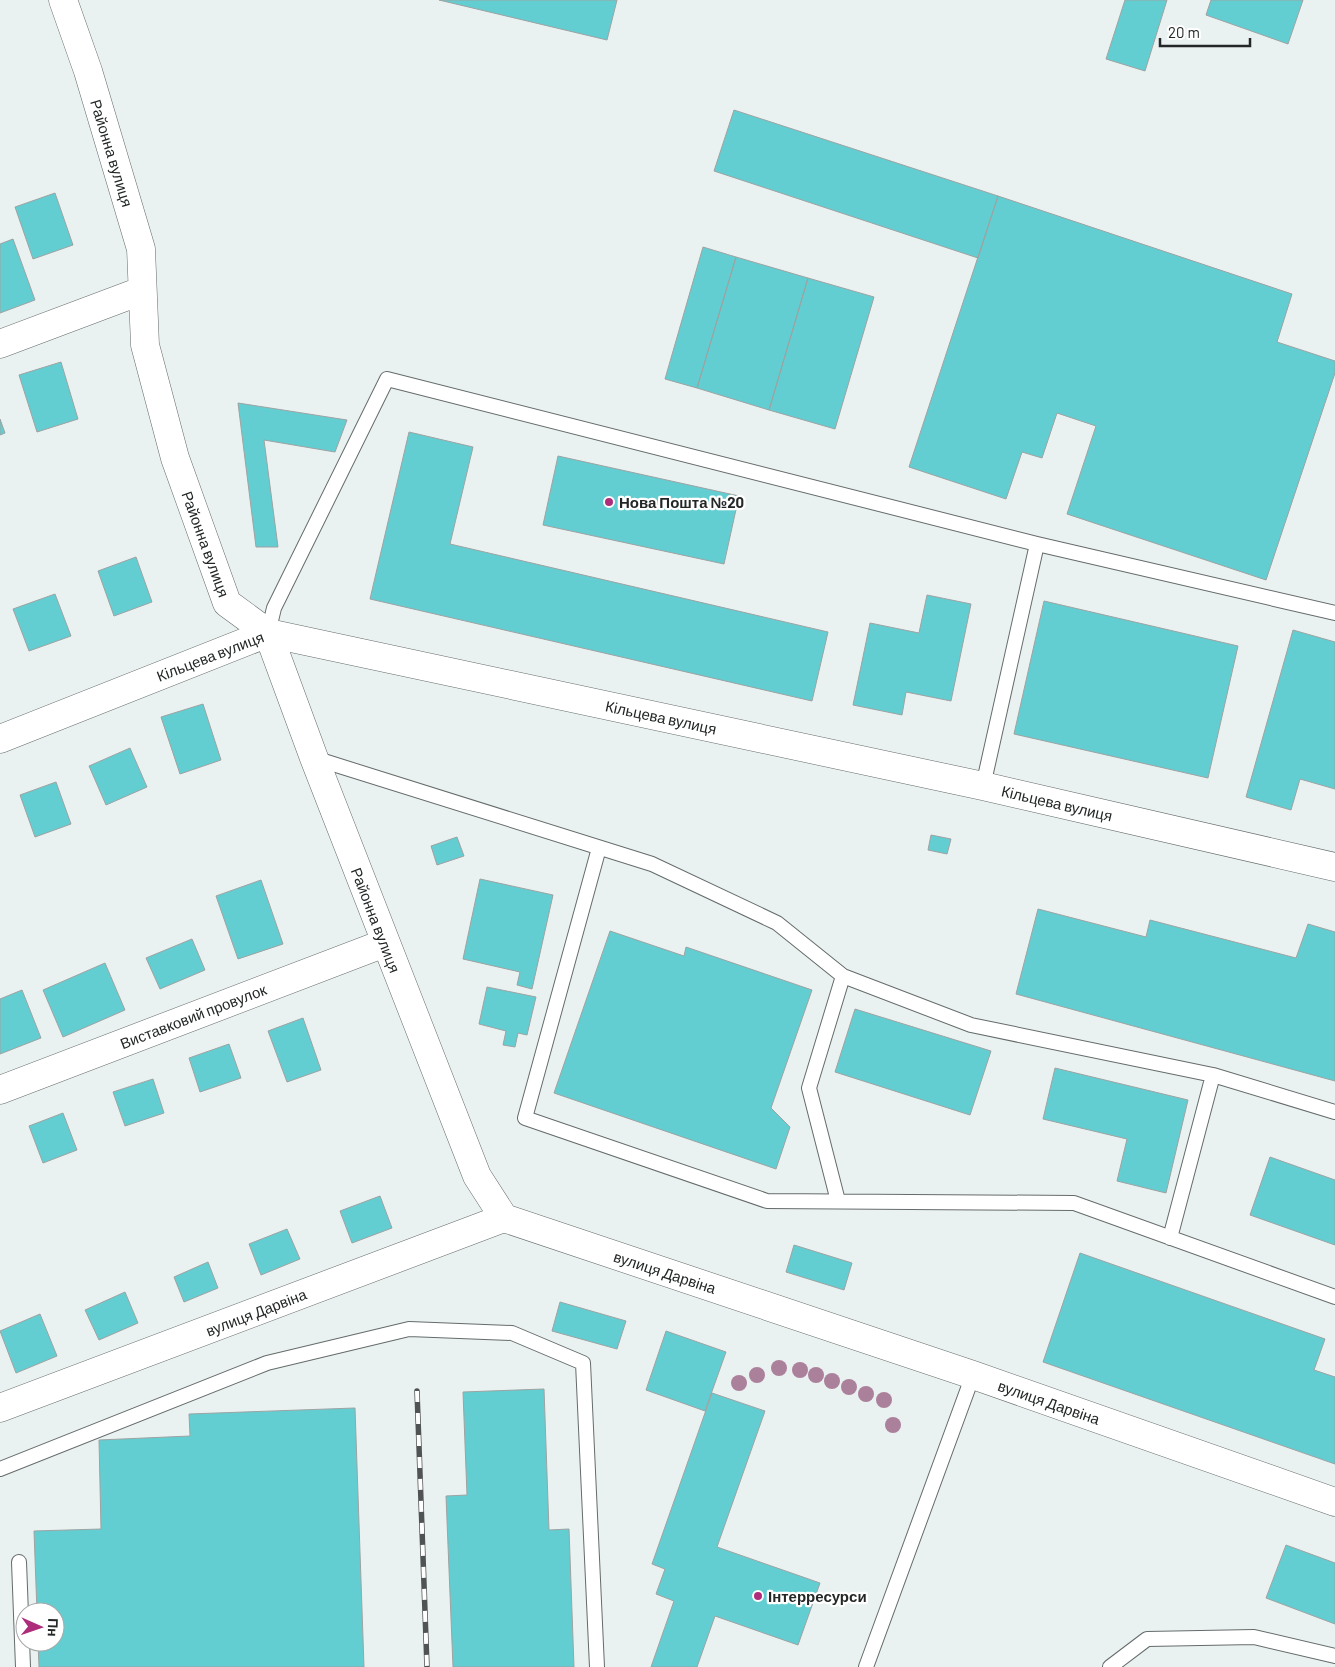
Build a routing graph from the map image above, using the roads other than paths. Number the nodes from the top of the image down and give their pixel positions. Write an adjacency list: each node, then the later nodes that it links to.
1 (63, 0): 2 (street, Районна вулиця)
2 (141, 291): 3 (street); 6 (street, Районна вулиця)
3 (0, 344)
4 (1037, 544): 5 (lane); 6 (lane); 9 (lane)
5 (1335, 613)
6 (268, 633): 7 (street, Кільцева вулиця); 8 (street, Районна вулиця); 9 (street, Кільцева вулиця)
7 (0, 738)
8 (314, 758): 10 (lane); 12 (street, Районна вулиця)
9 (983, 786): 11 (street, Кільцева вулиця)
10 (599, 848): 13 (lane); 17 (lane)
11 (1335, 867)
12 (385, 943): 15 (street, Виставковий провулок); 18 (street, Районна вулиця)
13 (843, 976): 14 (lane); 17 (lane)
14 (1213, 1075): 16 (lane); 19 (lane)
15 (0, 1090)
16 (1335, 1112)
17 (838, 1201): 19 (lane)
18 (504, 1218): 21 (street, вулиця Дарвіна); 22 (street, вулиця Дарвіна)
19 (1170, 1238): 20 (lane)
20 (1335, 1297)
21 (973, 1376): 24 (street, вулиця Дарвіна); 29 (lane)
22 (0, 1408)
23 (0, 1469): 28 (lane)
24 (1335, 1502)
25 (19, 1562): 27 (lane)
26 (1335, 1656): 30 (lane)
27 (23, 1667)
28 (596, 1667)
29 (866, 1667)
30 (1110, 1667)

